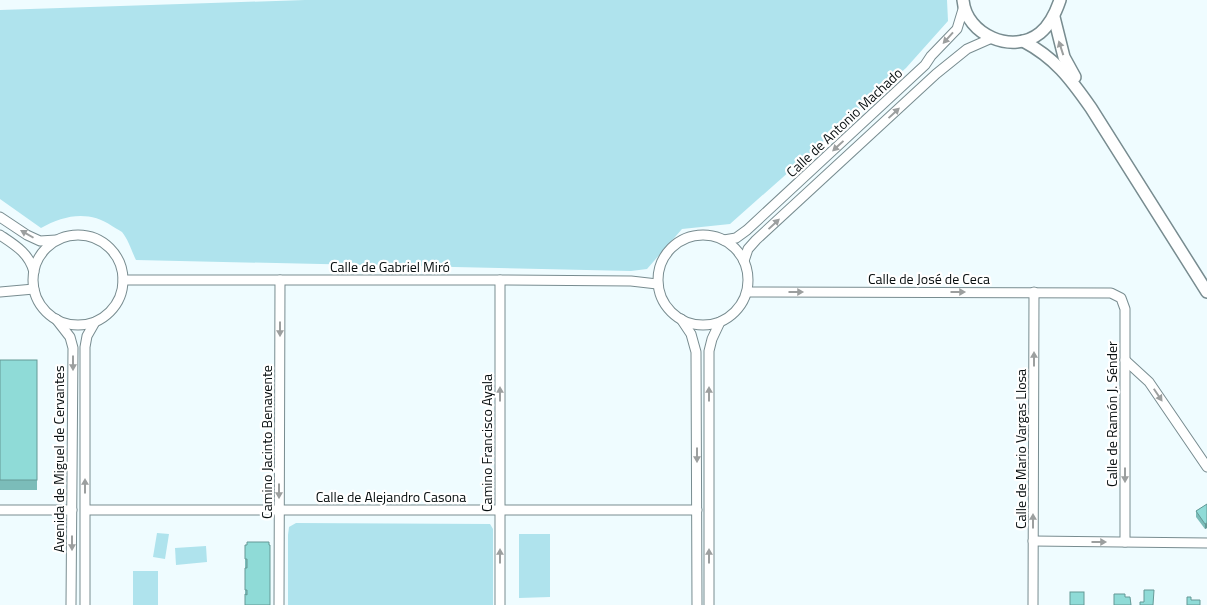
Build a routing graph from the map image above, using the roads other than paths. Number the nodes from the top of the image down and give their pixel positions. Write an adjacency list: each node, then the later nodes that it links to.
1 (1060, 0): 3 (main road)
2 (964, 3): 4 (main road); 10 (street, Calle de Antonio Machado, one-way to 10)
3 (1054, 18): 5 (main road); 6 (main road, one-way to 3)
4 (992, 38): 5 (main road); 11 (street, Calle de Antonio Machado, one-way to 4)
5 (1023, 41): 6 (main road)
6 (1091, 108): 21 (main road)
7 (0, 217): 9 (street, one-way to 7)
8 (0, 235): 12 (street)
9 (57, 240): 12 (street); 13 (street)
10 (724, 240): 11 (street); 16 (street)
11 (744, 261): 19 (street)
12 (34, 273): 17 (street)
13 (123, 280): 14 (street, Calle de Gabriel Miró); 25 (street)
14 (280, 280): 15 (street, Calle de Gabriel Miró); 32 (street, Camino Jacinto Benavente, one-way to 32)
15 (500, 280): 16 (street, Calle de Gabriel Miró); 33 (street, Camino Francisco Ayala, one-way to 15)
16 (657, 284): 24 (street)
17 (34, 289): 18 (street); 23 (street)
18 (0, 292)
19 (747, 292): 20 (street, Calle de José de Ceca, one-way to 20); 26 (street)
20 (1034, 292): 22 (street, Calle de José de Ceca); 35 (street, Calle de Mario Vargas Llosa, one-way to 20)
21 (1207, 292)
22 (1111, 293): 27 (street, Calle de Ramón J. Sénder)
23 (56, 319): 25 (street); 30 (street, Avenida de Miguel de Cervantes, one-way to 30)
24 (681, 320): 26 (street); 34 (street, one-way to 34)
25 (95, 322): 31 (street, Avenida de Miguel de Cervantes, one-way to 25)
26 (720, 322): 43 (street, one-way to 26)
27 (1125, 360): 28 (street, one-way to 28); 36 (street, Calle de Ramón J. Sénder, one-way to 36)
28 (1207, 467)
29 (0, 510): 30 (street)
30 (72, 510): 38 (street, Avenida de Miguel de Cervantes, one-way to 38)
31 (86, 510): 32 (street, Calle de Alejandro Casona); 39 (street, Avenida de Miguel de Cervantes)
32 (279, 510): 33 (street, Calle de Alejandro Casona); 40 (street, Camino Jacinto Benavente)
33 (500, 510): 34 (street, Calle de Alejandro Casona); 41 (street, Camino Francisco Ayala, one-way to 33)
34 (696, 510): 42 (street)
35 (1033, 541): 36 (street, one-way to 36); 44 (street, Calle de Mario Vargas Llosa)
36 (1125, 542): 37 (street)
37 (1207, 542)
38 (71, 605)
39 (84, 605)
40 (279, 605)
41 (500, 605)
42 (696, 605)
43 (709, 605)
44 (1033, 605)

